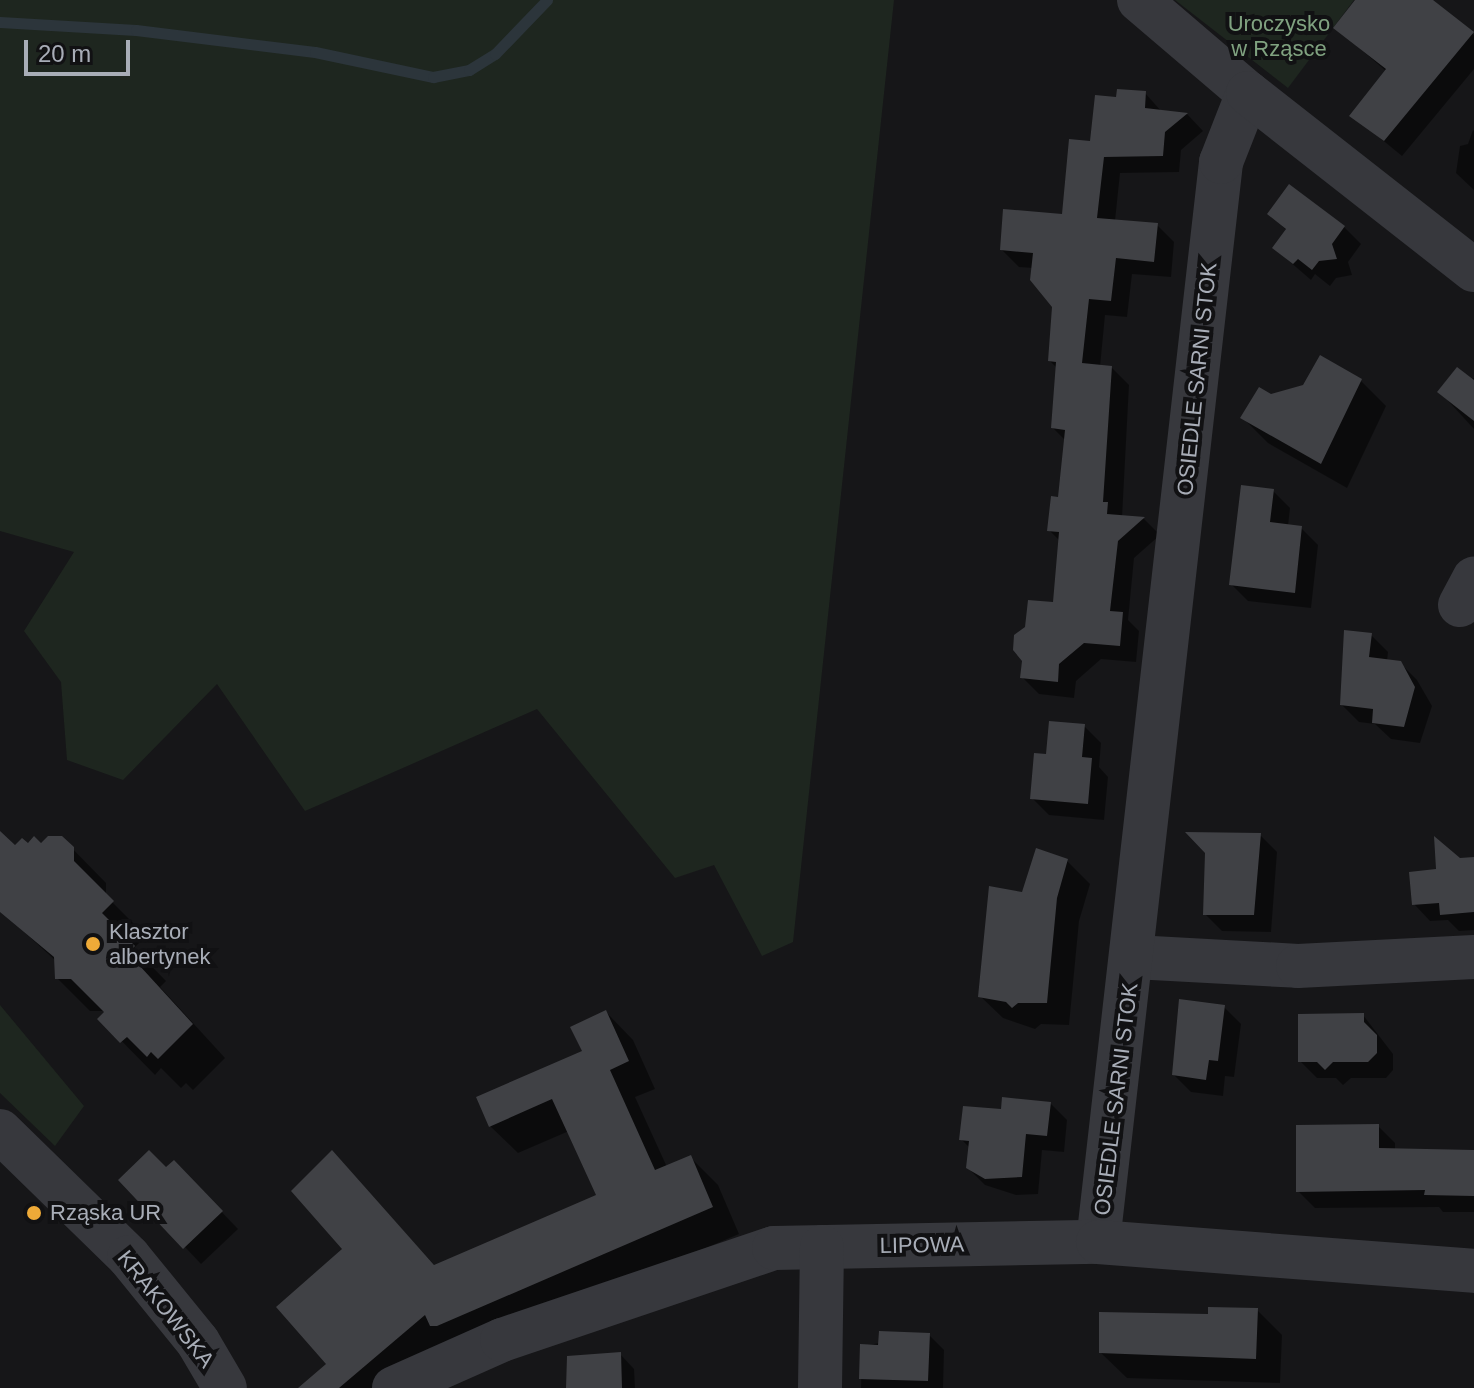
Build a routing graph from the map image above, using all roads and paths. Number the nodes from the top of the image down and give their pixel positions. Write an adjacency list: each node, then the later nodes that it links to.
1 (1139, 0): 2 (street)
2 (1248, 93): 3 (street); 4 (street, OSIEDLE SARNI STOK)
3 (1474, 270)
4 (1134, 957): 5 (street, OSIEDLE SARNI STOK); 7 (street, OSIEDLE SARNI STOK)
5 (1474, 957)
6 (0, 1131): 10 (street, KRAKOWSKA)
7 (1098, 1242): 8 (street, LIPOWA); 9 (street, LIPOWA)
8 (822, 1247): 11 (street, LIPOWA); 12 (street)
9 (1474, 1271)
10 (225, 1388)
11 (394, 1388)
12 (820, 1388)

